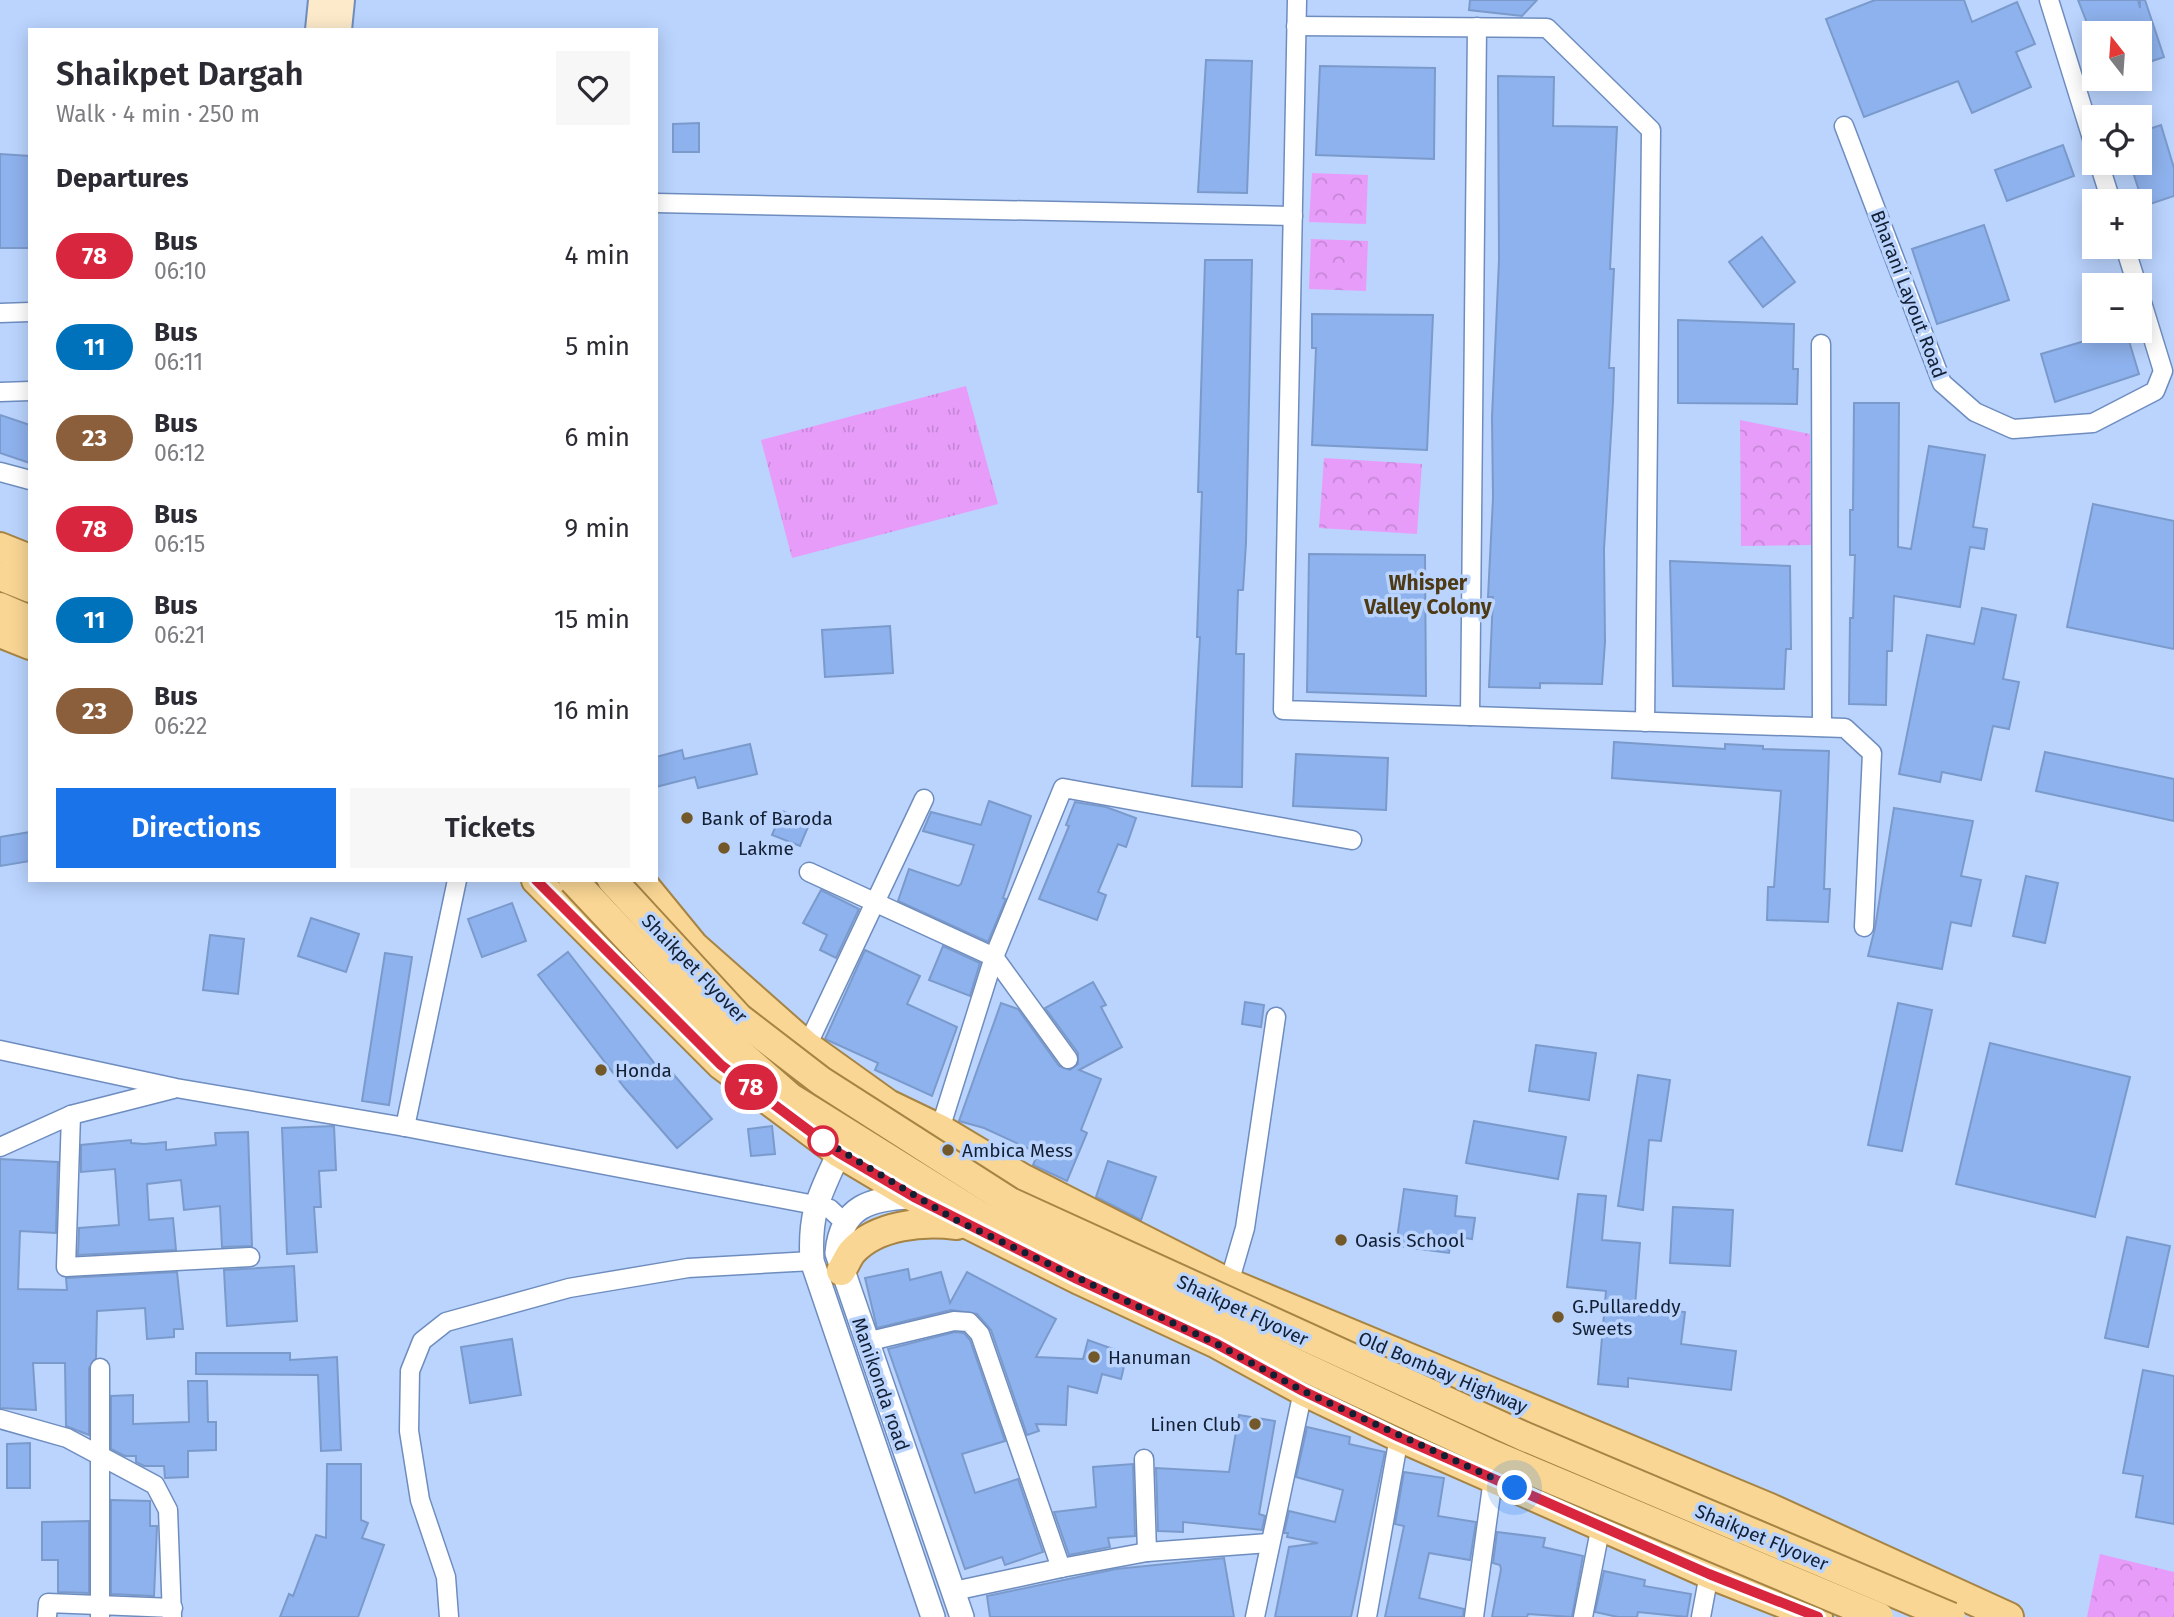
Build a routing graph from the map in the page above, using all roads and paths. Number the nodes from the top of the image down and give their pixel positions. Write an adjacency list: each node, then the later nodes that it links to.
1 (321, 0): 7 (main road)
2 (342, 0): 8 (main road)
3 (1297, 0): 5 (street)
4 (2049, 0): 9 (street)
5 (1296, 26): 6 (street); 12 (street)
6 (1477, 27): 29 (street); 30 (street)
7 (318, 28)
8 (339, 28)
9 (2082, 106)
10 (1844, 126): 15 (street, Bharani Layout Road)
11 (658, 203): 12 (street)
12 (1293, 216): 29 (street)
13 (28, 312): 14 (street)
14 (0, 313)
15 (2152, 335)
16 (1821, 344): 31 (street)
17 (28, 391): 18 (street)
18 (0, 392)
19 (0, 472): 20 (street)
20 (28, 479)
21 (0, 547): 22 (main road)
22 (28, 558)
23 (0, 576): 24 (main road)
24 (28, 587)
25 (0, 607): 26 (main road)
26 (28, 619)
27 (0, 633): 28 (main road)
28 (28, 644)
29 (1470, 716): 30 (street)
30 (1645, 722): 31 (street)
31 (1822, 727): 41 (street)
32 (924, 799): 40 (street)
33 (1352, 841): 42 (street)
34 (809, 872): 40 (street)
35 (457, 882): 49 (street)
36 (538, 882): 52 (main road)
37 (575, 882): 89 (main road, Shaikpet Flyover, bridge)
38 (614, 882): 90 (main road, Shaikpet Flyover, bridge)
39 (642, 882): 44 (main road, Old Bombay Highway)
40 (876, 904): 42 (street); 44 (street)
41 (1864, 927)
42 (994, 957): 46 (street); 50 (street)
43 (1276, 1017): 60 (street)
44 (807, 1046): 50 (main road, Old Bombay Highway)
45 (0, 1050): 47 (street)
46 (1068, 1059)
47 (176, 1088): 48 (street); 49 (street)
48 (71, 1115): 51 (street); 57 (street)
49 (405, 1127): 54 (street)
50 (940, 1129): 60 (main road, Old Bombay Highway)
51 (0, 1147)
52 (839, 1153): 53 (main road); 54 (street, Manikonda road)
53 (914, 1197): 55 (street); 56 (main road)
54 (815, 1205): 55 (street); 58 (street, Manikonda road)
55 (844, 1222): 59 (street, Manikonda road)
56 (970, 1227): 59 (main road); 63 (main road)
57 (250, 1257)
58 (812, 1261): 79 (street); 80 (street, Manikonda road)
59 (841, 1271): 61 (street, Manikonda road)
60 (1228, 1283): 71 (main road, Old Bombay Highway)
61 (866, 1342): 73 (street); 75 (street, Manikonda road)
62 (100, 1368): 66 (street)
63 (1303, 1391): 65 (main road); 70 (street)
64 (0, 1419): 66 (street)
65 (1399, 1437): 68 (main road); 83 (street)
66 (99, 1455): 76 (street); 77 (street)
67 (1144, 1459): 72 (street)
68 (1493, 1479): 69 (main road); 84 (street)
69 (1601, 1525): 74 (main road); 85 (street)
70 (1269, 1543): 72 (street); 82 (street)
71 (1858, 1548): 88 (main road); 91 (main road, Old Bombay Highway)
72 (1147, 1552): 73 (street)
73 (1062, 1568): 75 (street)
74 (1709, 1574): 86 (street); 87 (main road)
75 (954, 1591): 81 (street, Manikonda road)
76 (100, 1611): 77 (street); 78 (street)
77 (172, 1613)
78 (47, 1617)
79 (449, 1617)
80 (933, 1617)
81 (962, 1617)
82 (1255, 1617)
83 (1367, 1617)
84 (1474, 1617)
85 (1583, 1617)
86 (1701, 1617)
87 (1818, 1617)
88 (1824, 1617)
89 (1879, 1617)
90 (1951, 1617)
91 (2008, 1617)

